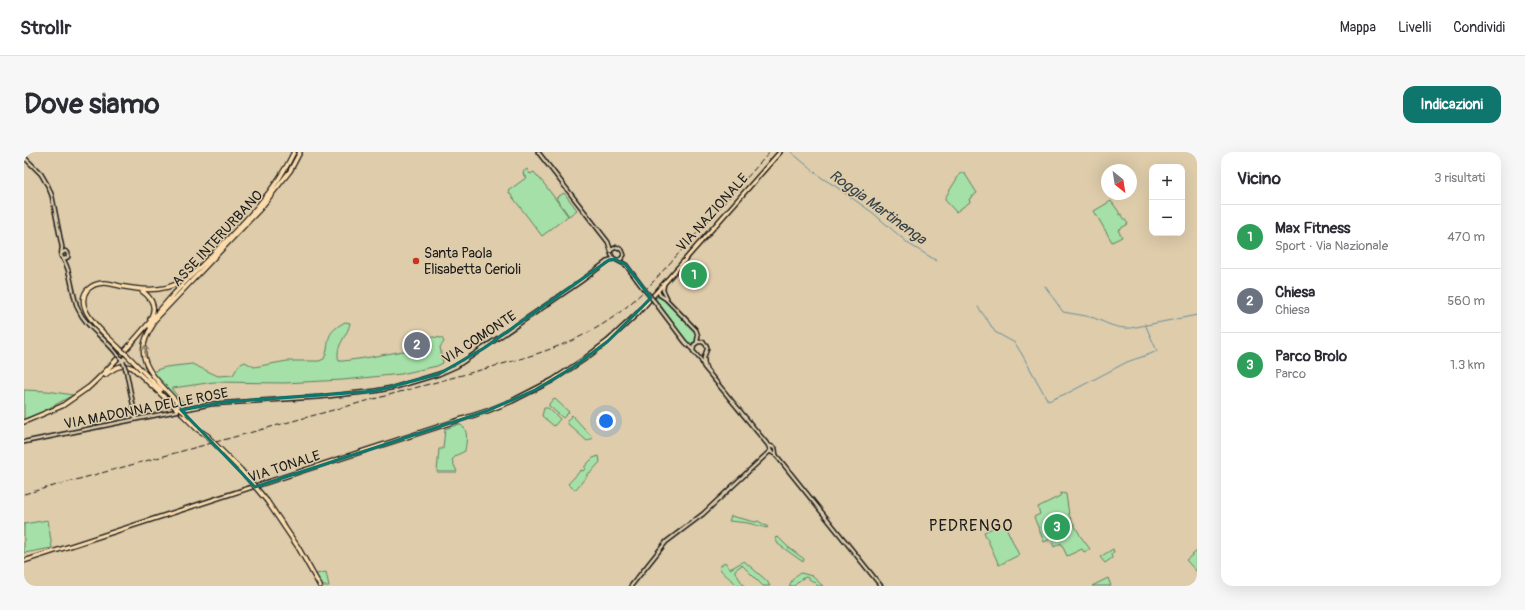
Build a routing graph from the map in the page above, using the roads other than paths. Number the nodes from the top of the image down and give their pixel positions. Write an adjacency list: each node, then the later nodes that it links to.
1 (294, 152): 7 (highway, ASSE INTERURBANO)
2 (300, 152): 24 (highway, ASSE INTERURBANO)
3 (538, 152): 6 (street)
4 (780, 152): 19 (main road, VIA NAZIONALE)
5 (24, 157): 8 (street)
6 (608, 242): 9 (street); 12 (street)
7 (220, 246): 20 (highway); 26 (highway)
8 (62, 247): 10 (street); 11 (street)
9 (617, 247): 12 (street); 13 (street)
10 (66, 252): 11 (street); 14 (street)
11 (62, 253): 14 (street)
12 (611, 253): 15 (street); 16 (street)
13 (624, 255): 17 (street); 18 (street)
14 (66, 258): 39 (street, bridge)
15 (614, 259): 16 (street); 17 (street)
16 (609, 260): 37 (street, VIA COMONTE)
17 (618, 260): 18 (street)
18 (626, 265): 27 (street, bridge)
19 (665, 282): 21 (main road, VIA NAZIONALE); 22 (street)
20 (141, 290): 30 (highway); 38 (highway, bridge)
21 (658, 291): 22 (street); 23 (main road, VIA NAZIONALE)
22 (667, 300): 23 (street, VIA NAZIONALE); 25 (street)
23 (645, 305): 35 (main road, VIA NAZIONALE)
24 (157, 319): 26 (highway, ASSE INTERURBANO); 38 (highway, one-way to 24)
25 (696, 330): 28 (street); 29 (street)
26 (142, 332): 30 (highway)
27 (684, 341): 29 (street); 31 (street)
28 (703, 342): 29 (street); 32 (street)
29 (696, 343): 31 (street)
30 (130, 346): 36 (highway)
31 (693, 350): 33 (street)
32 (705, 354): 33 (street); 34 (street)
33 (698, 356): 34 (street)
34 (706, 369): 42 (street)
35 (547, 384): 47 (main road, VIA TONALE)
36 (87, 388): 38 (highway); 40 (highway)
37 (320, 397): 39 (street, VIA MADONNA DELLE ROSE)
38 (179, 408): 48 (highway, bridge)
39 (136, 419): 41 (street, VIA MADONNA DELLE ROSE)
40 (24, 422)
41 (24, 442)
42 (768, 444): 43 (street); 45 (street)
43 (773, 447): 44 (street); 45 (street)
44 (776, 451): 45 (street); 46 (street)
45 (770, 452): 46 (street); 49 (street)
46 (776, 455): 50 (street)
47 (24, 561)
48 (320, 586)
49 (631, 586)
50 (881, 586)

